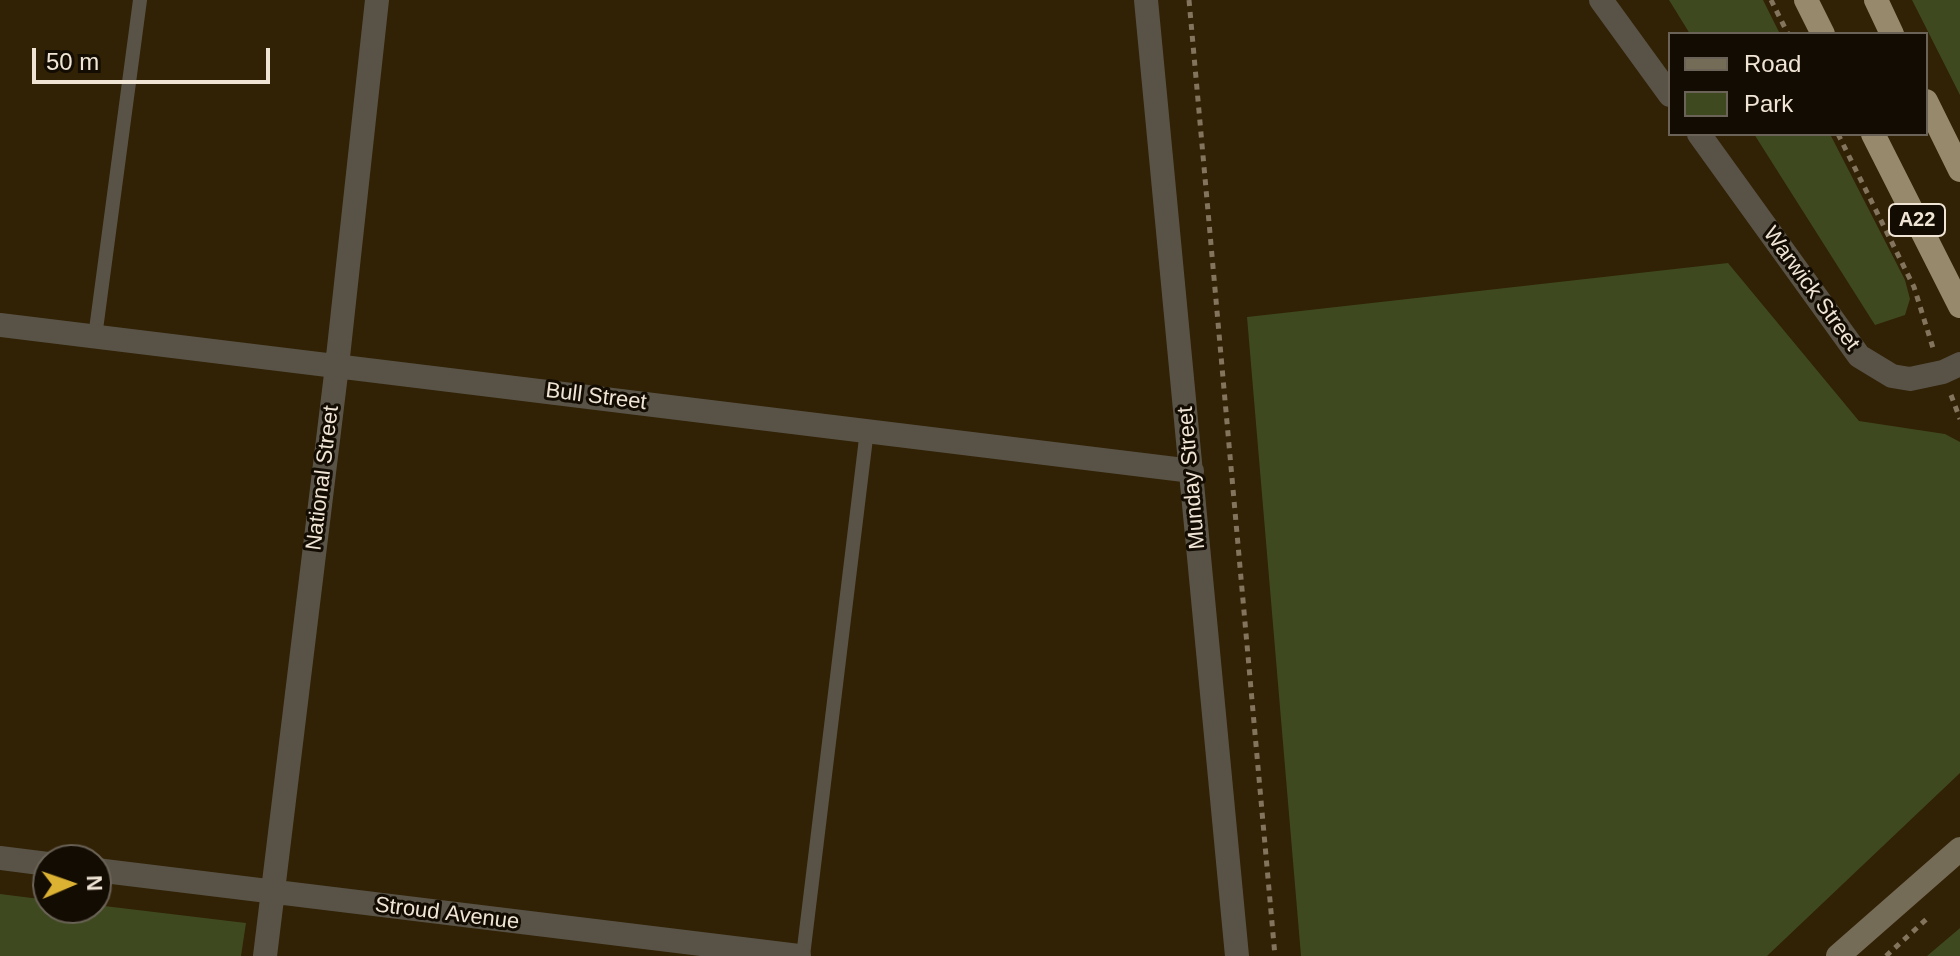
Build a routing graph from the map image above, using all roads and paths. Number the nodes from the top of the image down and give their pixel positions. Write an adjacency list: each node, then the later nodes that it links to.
1 (140, 0): 21 (lane)
2 (377, 0): 23 (street, National Street)
3 (1146, 0): 25 (street, Munday Street)
4 (1189, 0): 36 (path)
5 (1601, 0): 12 (street)
6 (1771, 0): 9 (path)
7 (1806, 0): 10 (highway)
8 (1876, 0): 11 (highway)
9 (1787, 32)
10 (1822, 32)
11 (1891, 32)
12 (1668, 92)
13 (1928, 105): 17 (highway)
14 (1700, 136): 22 (street, Warwick Street)
15 (1839, 136): 20 (path)
16 (1874, 136): 18 (highway, A22)
17 (1960, 170)
18 (1960, 306)
19 (0, 325): 21 (street, Bull Street)
20 (1925, 329)
21 (95, 337): 23 (street, Bull Street)
22 (1960, 364)
23 (337, 366): 24 (street, Bull Street); 30 (street, National Street)
24 (867, 430): 25 (street, Bull Street); 34 (lane)
25 (1192, 471): 35 (street, Munday Street)
26 (1960, 849): 37 (main road)
27 (0, 858): 28 (street)
28 (32, 862)
29 (112, 872): 30 (street, Stroud Avenue)
30 (272, 893): 32 (street, Stroud Avenue); 33 (street, National Street)
31 (1939, 908): 38 (path)
32 (729, 952): 34 (street, Stroud Avenue)
33 (265, 956)
34 (801, 956)
35 (1237, 956)
36 (1275, 956)
37 (1838, 956)
38 (1886, 956)

